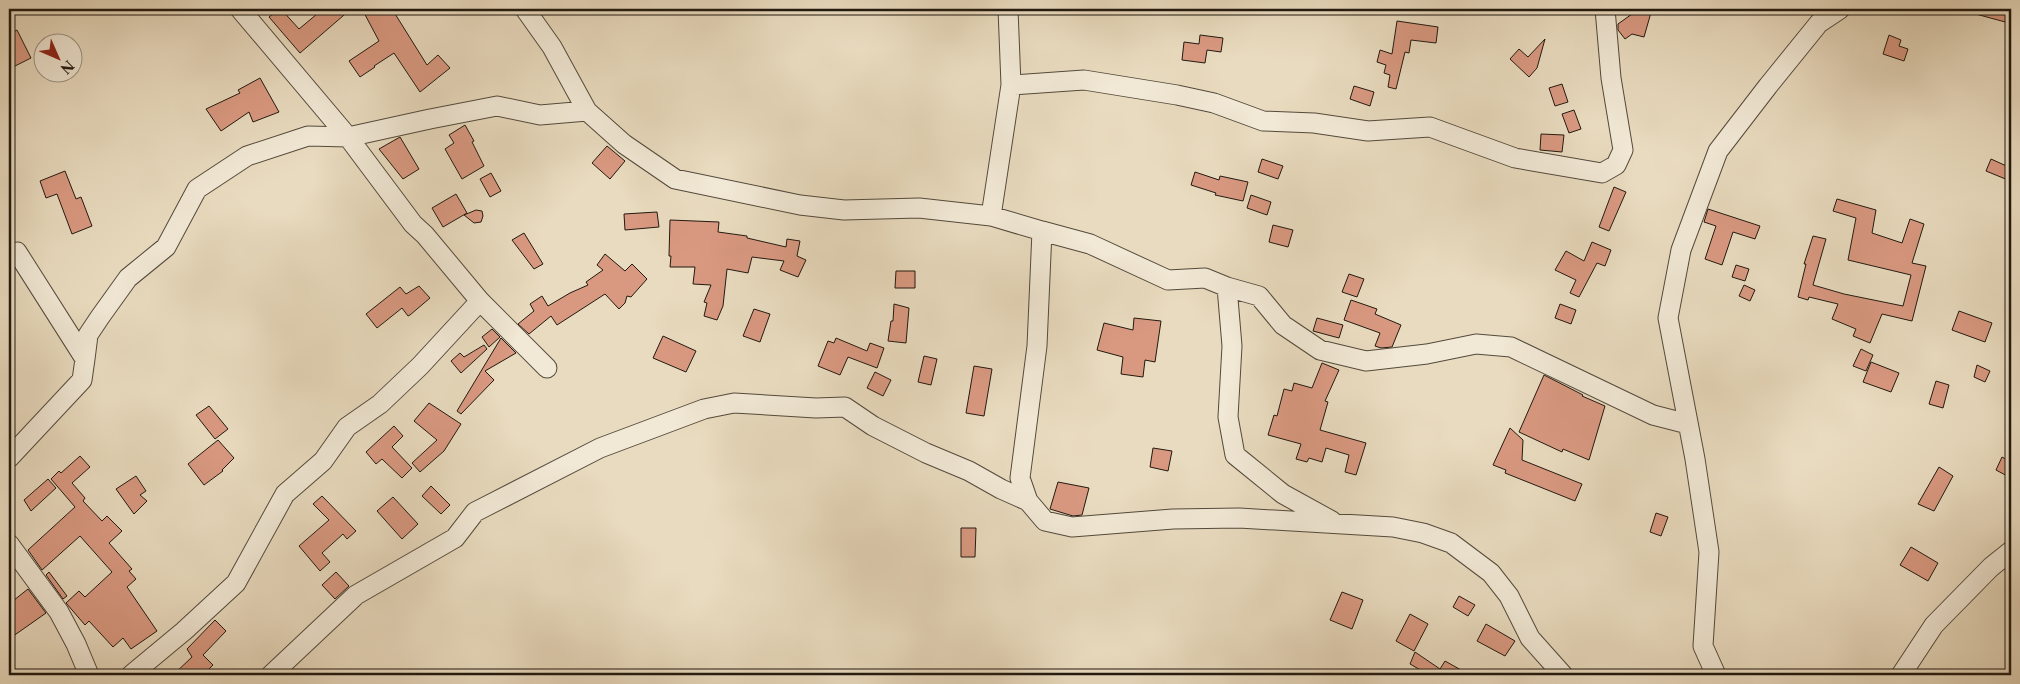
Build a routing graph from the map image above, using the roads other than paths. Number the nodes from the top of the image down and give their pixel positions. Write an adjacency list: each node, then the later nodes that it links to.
1 (240, 9): 8 (street)
2 (525, 9): 7 (street)
3 (1008, 9): 6 (street)
4 (1605, 9): 6 (street)
5 (1840, 9): 16 (street)
6 (1011, 85): 9 (street)
7 (587, 110): 8 (street); 9 (street)
8 (348, 138): 13 (street); 14 (street)
9 (991, 216): 10 (street)
10 (1042, 232): 12 (street); 18 (street)
11 (9, 254): 14 (street)
12 (1228, 287): 16 (street); 19 (street)
13 (480, 301): 15 (street); 23 (street)
14 (85, 359): 17 (street)
15 (547, 368)
16 (1688, 424): 26 (street)
17 (9, 458)
18 (1028, 501): 19 (street); 24 (street)
19 (1335, 523): 25 (street)
20 (9, 544): 22 (street)
21 (2011, 551): 27 (street)
22 (89, 675)
23 (131, 675)
24 (271, 675)
25 (1563, 675)
26 (1716, 675)
27 (1901, 675)

